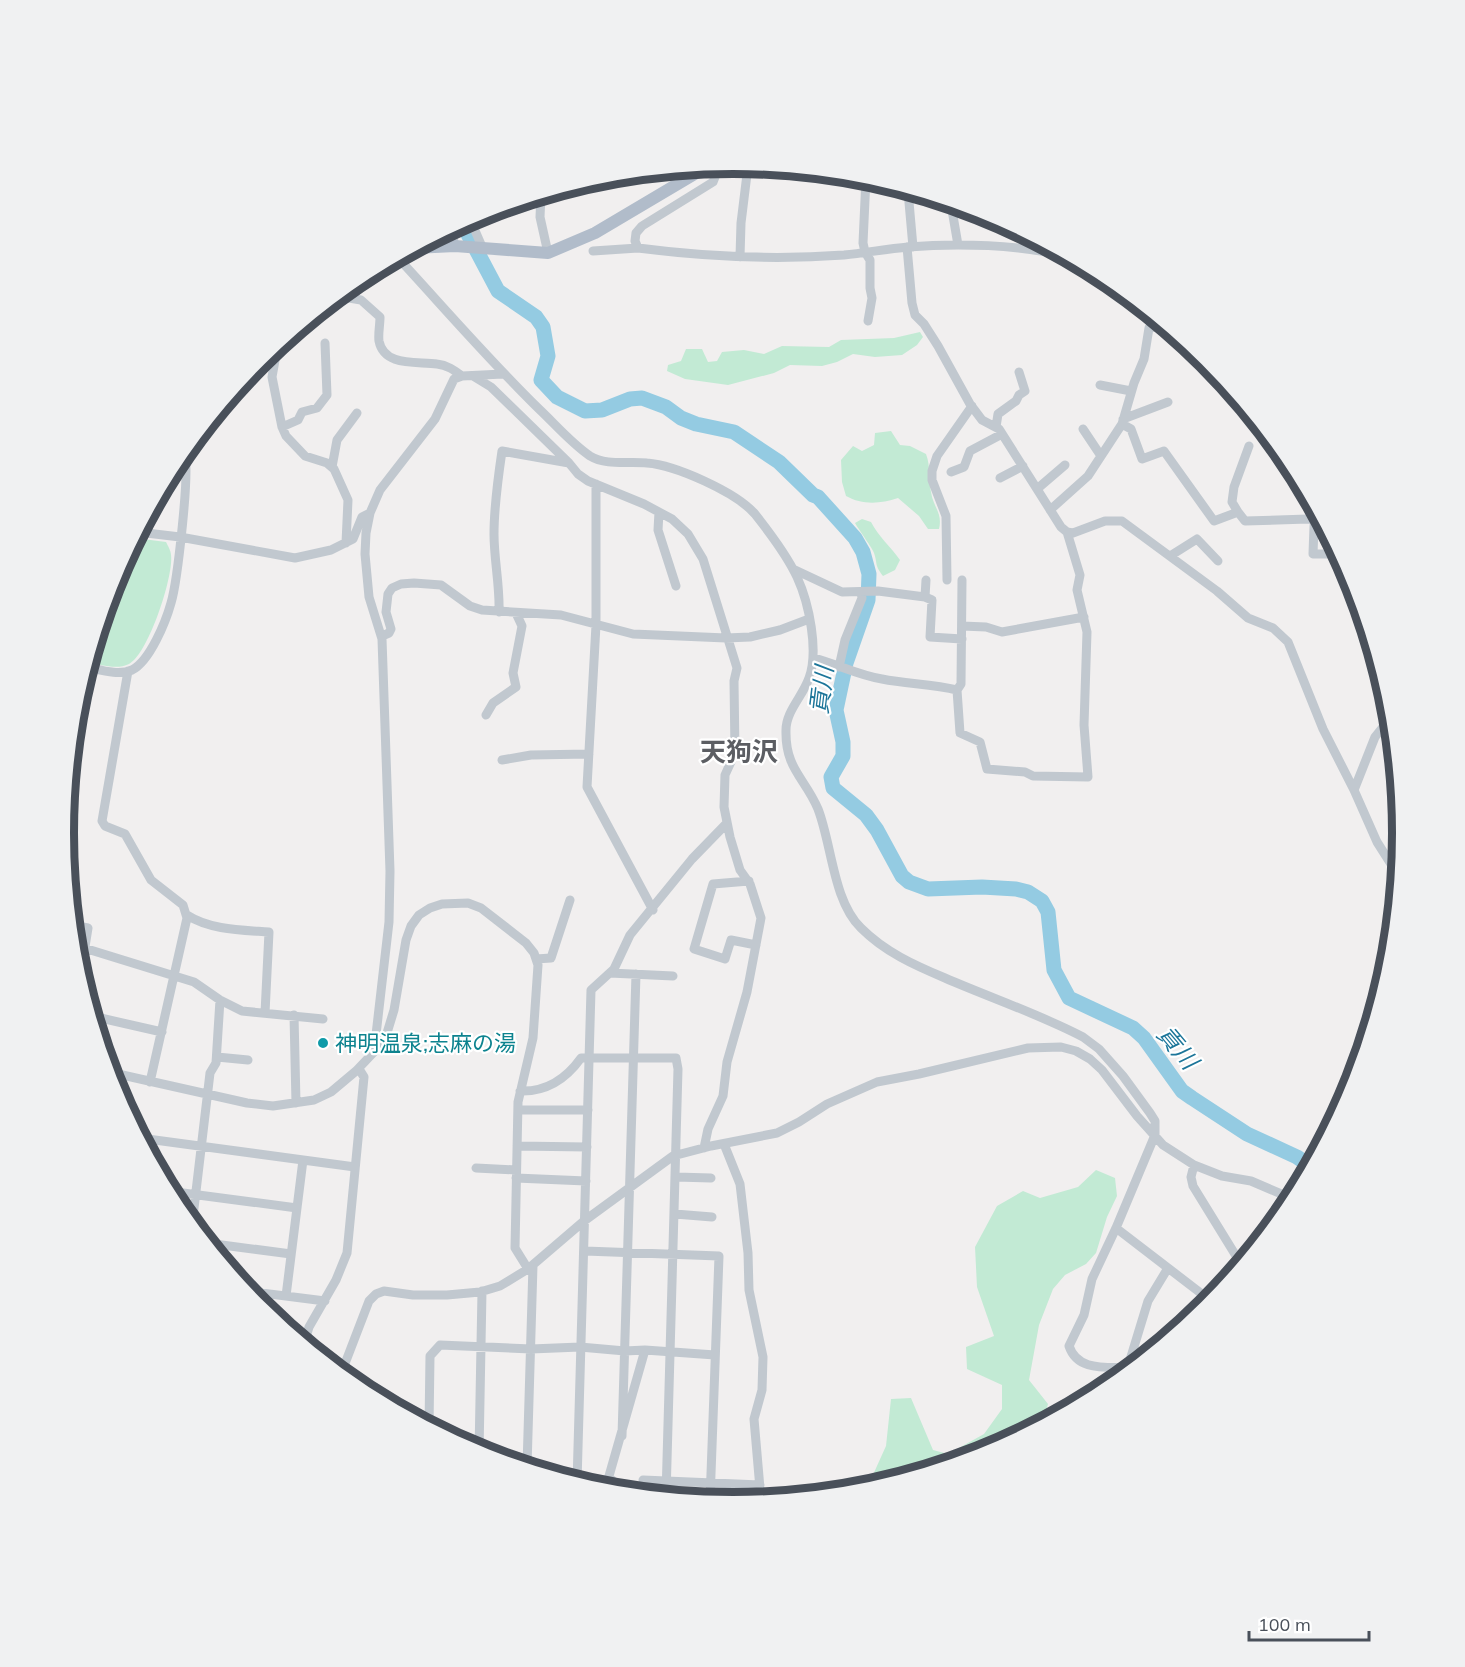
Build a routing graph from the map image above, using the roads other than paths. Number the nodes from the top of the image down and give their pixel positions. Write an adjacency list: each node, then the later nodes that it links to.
1 (714, 175): 14 (street)
2 (747, 175): 20 (street)
3 (692, 176): 19 (main road)
4 (866, 188): 18 (street)
5 (908, 199): 13 (street)
6 (541, 203): 19 (street)
7 (952, 212): 10 (street)
8 (474, 228): 15 (street)
9 (453, 237): 11 (street)
10 (958, 245): 13 (street); 17 (street)
11 (456, 246): 12 (main road); 15 (main road)
12 (432, 247)
13 (910, 247): 18 (street); 34 (street)
14 (638, 248): 16 (street); 20 (street)
15 (483, 249): 19 (main road)
16 (593, 250)
17 (1040, 251)
18 (865, 252): 20 (street); 23 (street)
19 (548, 253)
20 (740, 257)
21 (403, 263): 28 (street)
22 (349, 298): 29 (street)
23 (868, 321)
24 (1154, 327): 32 (street)
25 (325, 343): 37 (street)
26 (275, 360): 37 (street)
27 (1019, 372): 39 (street)
28 (503, 374): 30 (street); 64 (street)
29 (462, 376): 30 (street); 54 (street)
30 (473, 376): 42 (street)
31 (1100, 385): 32 (street)
32 (1131, 392): 36 (street)
33 (1168, 402): 36 (street)
34 (972, 406): 39 (street); 66 (street)
35 (357, 413): 46 (street)
36 (1122, 421): 41 (street); 53 (street)
37 (282, 427): 46 (street)
38 (1083, 429): 41 (street)
39 (999, 431): 45 (street); 47 (street)
40 (1249, 446): 53 (street)
41 (1101, 456): 51 (street)
42 (569, 463): 49 (street); 71 (street)
43 (1065, 465): 50 (street)
44 (186, 466): 59 (street)
45 (1023, 466): 48 (street); 50 (street)
46 (332, 467): 60 (street)
47 (951, 472)
48 (1000, 478)
49 (596, 484): 52 (street); 75 (street)
50 (1037, 489): 51 (street)
51 (1050, 510): 57 (street)
52 (659, 512): 68 (street); 78 (street)
53 (1238, 512): 55 (street)
54 (370, 513): 60 (street); 77 (street)
55 (1310, 517)
56 (1316, 527): 61 (street)
57 (1067, 532): 62 (street); 73 (street)
58 (146, 533): 59 (street)
59 (180, 537): 60 (street); 83 (street)
60 (346, 543)
61 (1329, 554)
62 (1170, 556): 63 (street); 89 (street)
63 (1218, 561)
64 (793, 569): 69 (street); 74 (street)
65 (926, 580): 70 (street)
66 (947, 580)
67 (962, 580): 76 (street)
68 (676, 586)
69 (862, 592): 70 (street); 81 (street)
70 (926, 597): 79 (street)
71 (499, 612): 72 (street); 77 (street)
72 (516, 613): 75 (street); 85 (street)
73 (1084, 617): 76 (street); 84 (street)
74 (809, 619): 78 (street); 80 (street)
75 (596, 625): 78 (street); 87 (street)
76 (962, 626): 79 (street)
77 (382, 636): 110 (street)
78 (726, 638): 90 (street)
79 (962, 639): 84 (street)
80 (814, 658): 81 (street); 123 (street)
81 (840, 667): 84 (street)
82 (95, 669): 83 (street)
83 (128, 671): 95 (street)
84 (957, 690)
85 (486, 715)
86 (1383, 726): 89 (street)
87 (589, 753): 88 (street); 94 (street)
88 (502, 760)
89 (1354, 790): 91 (street)
90 (727, 823): 92 (street); 94 (street)
91 (1391, 863)
92 (749, 881): 97 (street); 97 (street)
93 (570, 900): 99 (street)
94 (653, 910): 100 (street)
95 (187, 915): 102 (street); 105 (street)
96 (80, 927): 98 (street)
97 (756, 945): 129 (street)
98 (84, 948): 102 (street)
99 (536, 959): 110 (street); 118 (street)
100 (610, 973): 101 (street); 112 (street)
101 (636, 974): 103 (street); 113 (street)
102 (174, 976): 104 (street); 109 (street)
103 (673, 976)
104 (220, 1000): 105 (street); 111 (street)
105 (265, 1012): 106 (street)
106 (294, 1015): 108 (street); 120 (street)
107 (100, 1018): 109 (street)
108 (323, 1019)
109 (162, 1032): 117 (street)
110 (374, 1052): 115 (street)
111 (217, 1057): 114 (street); 119 (street)
112 (590, 1057): 113 (street); 118 (street); 122 (street)
113 (634, 1057): 130 (street); 139 (street)
114 (248, 1060)
115 (359, 1069): 120 (street); 133 (street)
116 (120, 1075): 117 (street)
117 (150, 1082): 119 (street)
118 (520, 1091): 121 (street)
119 (208, 1094): 120 (street); 127 (street)
120 (296, 1103)
121 (518, 1110): 122 (street); 126 (street)
122 (588, 1110): 128 (street)
123 (1155, 1135): 125 (street); 132 (street); 148 (street)
124 (149, 1139): 127 (street)
125 (724, 1144): 129 (street); 183 (street)
126 (517, 1146): 128 (street); 135 (street)
127 (202, 1147): 131 (street); 141 (street)
128 (587, 1148): 138 (street)
129 (704, 1148): 130 (street)
130 (676, 1155): 136 (street); 139 (street)
131 (303, 1160): 133 (street); 143 (street)
132 (1194, 1165): 142 (street); 154 (street)
133 (355, 1167): 161 (street)
134 (476, 1168): 135 (street)
135 (516, 1174): 138 (street); 155 (street)
136 (676, 1177): 137 (street); 145 (street)
137 (711, 1178)
138 (586, 1181): 147 (street)
139 (630, 1187): 147 (street); 151 (street)
140 (180, 1192): 141 (street)
141 (196, 1194): 143 (street); 144 (street)
142 (1283, 1195)
143 (297, 1208): 153 (street)
144 (194, 1212)
145 (675, 1214): 146 (street); 152 (street)
146 (712, 1217)
147 (584, 1221): 150 (street); 155 (street)
148 (1116, 1228): 156 (street); 172 (street)
149 (218, 1244): 153 (street)
150 (585, 1251): 151 (street); 164 (street)
151 (628, 1252): 152 (street); 167 (street)
152 (673, 1253): 168 (street); 169 (street)
153 (291, 1254): 160 (street)
154 (1237, 1257)
155 (530, 1267): 158 (street); 165 (street)
156 (1168, 1268): 159 (street); 170 (street)
157 (260, 1292): 160 (street)
158 (482, 1292): 163 (street); 171 (street)
159 (1202, 1294)
160 (286, 1296): 161 (street)
161 (325, 1301): 162 (street)
162 (306, 1336)
163 (481, 1347): 165 (street); 173 (street); 175 (street)
164 (580, 1347): 165 (street); 167 (street); 177 (street)
165 (531, 1349): 176 (street)
166 (645, 1350): 167 (street); 168 (street); 174 (street)
167 (625, 1351): 174 (street)
168 (670, 1352): 169 (street); 181 (street)
169 (716, 1355): 182 (street)
170 (1131, 1358)
171 (344, 1365)
172 (1117, 1368)
173 (429, 1418)
174 (622, 1436): 179 (street)
175 (478, 1441)
176 (527, 1460)
177 (574, 1473)
178 (605, 1480): 179 (street)
179 (610, 1480)
180 (642, 1480): 181 (street)
181 (666, 1482): 182 (street); 184 (street)
182 (711, 1484): 183 (street); 186 (street)
183 (760, 1485): 185 (street)
184 (666, 1489)
185 (760, 1491)
186 (711, 1492)

